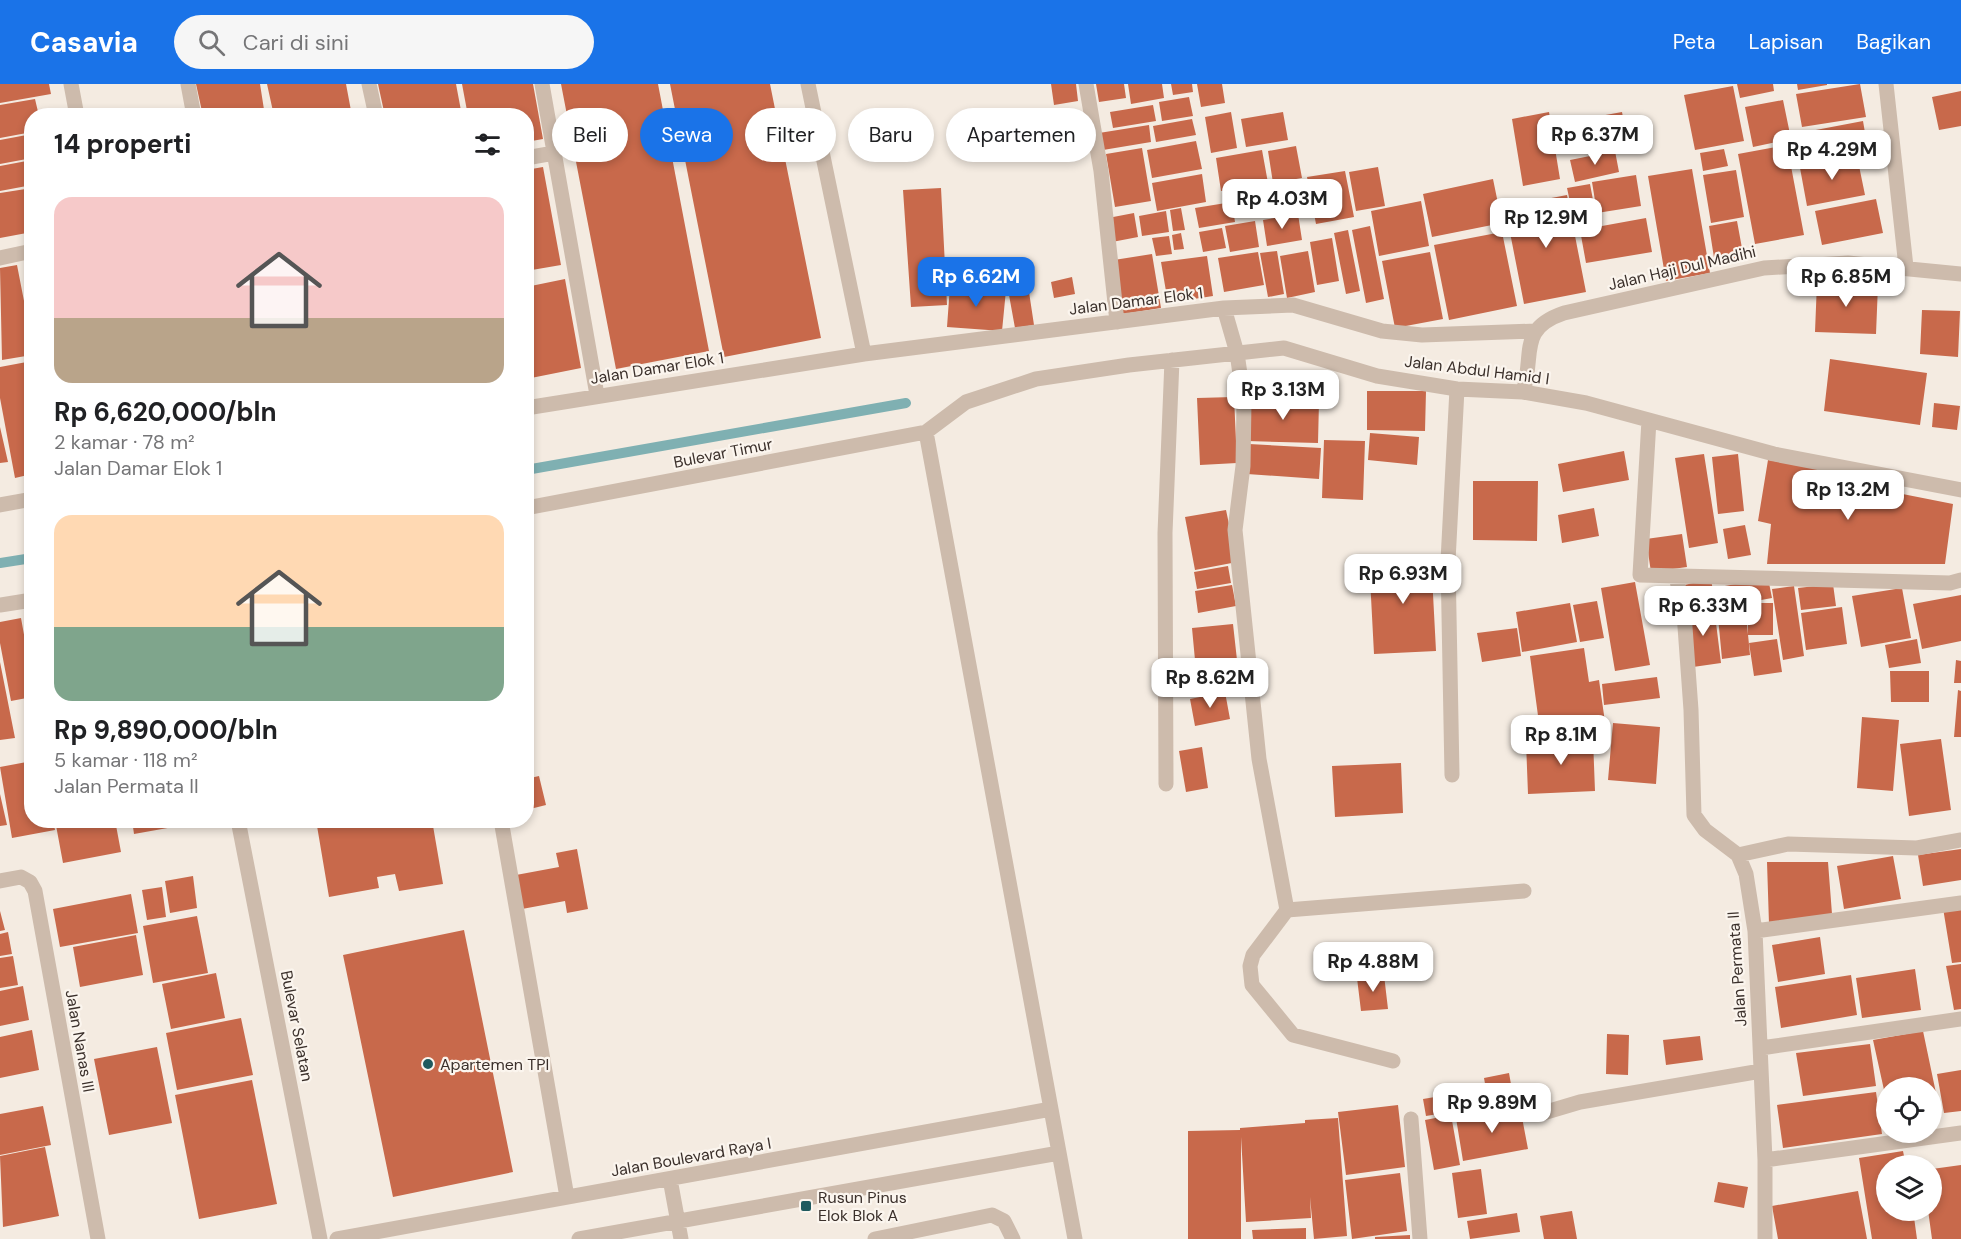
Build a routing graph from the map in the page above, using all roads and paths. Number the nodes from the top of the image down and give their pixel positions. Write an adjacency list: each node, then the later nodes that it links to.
1 (71, 84): 8 (street)
2 (188, 84): 9 (street)
3 (369, 84): 10 (street)
4 (542, 84): 11 (street)
5 (808, 84): 23 (street)
6 (1086, 84): 20 (street)
7 (1886, 84): 17 (street)
8 (76, 108)
9 (192, 108)
10 (374, 108)
11 (552, 142)
12 (552, 153): 13 (street)
13 (534, 157)
14 (556, 162): 27 (street)
15 (24, 254): 16 (street)
16 (0, 258)
17 (1906, 267): 18 (street, Jalan Haji Dul Madihi); 21 (street, Jalan Haji Dul Madihi)
18 (1961, 274)
19 (1224, 308): 20 (street, Jalan Damar Elok 1); 21 (street); 22 (street, Jalan Damar Elok 1)
20 (1118, 322): 23 (street, Jalan Damar Elok 1)
21 (1533, 334): 26 (street)
22 (1237, 353): 24 (street, Jalan Abdul Hamid I); 25 (street, Jalan Abdul Hamid I); 48 (street, Jalan Damar Elok 1)
23 (864, 354): 27 (street, Jalan Damar Elok 1)
24 (1172, 360): 30 (street, Jalan Abdul Hamid I); 40 (street)
25 (1457, 389): 26 (street, Jalan Abdul Hamid I); 39 (street)
26 (1524, 389): 29 (street, Jalan Abdul Hamid I)
27 (597, 395): 28 (street, Jalan Damar Elok 1)
28 (534, 407)
29 (1649, 420): 31 (street, Jalan Abdul Hamid I); 35 (street)
30 (926, 432): 34 (street, Bulevar Timur); 54 (street)
31 (1961, 490)
32 (24, 500): 33 (street)
33 (0, 505)
34 (534, 506)
35 (1676, 576): 36 (street); 44 (street)
36 (1961, 580)
37 (24, 601): 38 (street)
38 (0, 605)
39 (1452, 775)
40 (1166, 784)
41 (240, 828): 64 (street, Bulevar Selatan)
42 (502, 828): 61 (street)
43 (1961, 840): 44 (street)
44 (1738, 855): 49 (street, Jalan Permata II)
45 (0, 881): 63 (street, Jalan Nanas III)
46 (1524, 891): 48 (street)
47 (1961, 903): 49 (street)
48 (1287, 910): 52 (street)
49 (1755, 931): 51 (street, Jalan Permata II)
50 (1961, 1019): 51 (street)
51 (1761, 1048): 53 (street, Jalan Permata II)
52 (1393, 1061)
53 (1761, 1071): 55 (street); 59 (street, Jalan Permata II)
54 (1052, 1109): 58 (street); 60 (street, Jalan Boulevard Raya I)
55 (1543, 1113)
56 (1411, 1119): 71 (street)
57 (1961, 1133): 59 (street)
58 (1059, 1153): 62 (street); 70 (street)
59 (1765, 1160): 72 (street, Jalan Permata II)
60 (670, 1179): 61 (street, Jalan Boulevard Raya I); 62 (street)
61 (567, 1197): 65 (street, Jalan Boulevard Raya I)
62 (678, 1221): 66 (street); 67 (street)
63 (98, 1239)
64 (320, 1239)
65 (337, 1239)
66 (579, 1239)
67 (681, 1239)
68 (875, 1239): 69 (street)
69 (1013, 1239)
70 (1075, 1239)
71 (1420, 1239)
72 (1765, 1239)

